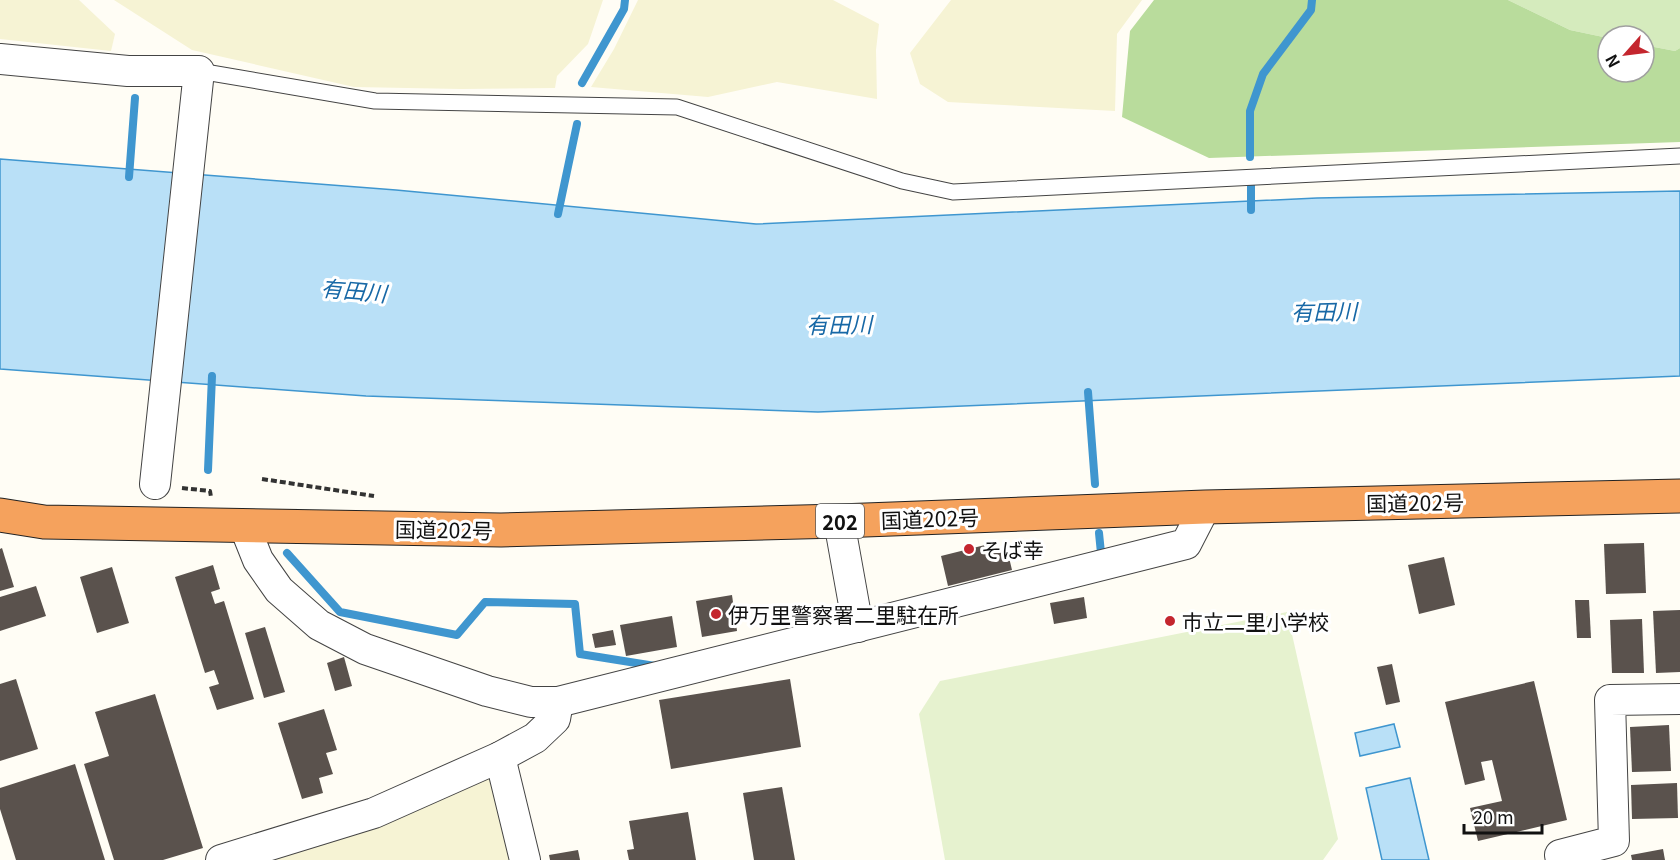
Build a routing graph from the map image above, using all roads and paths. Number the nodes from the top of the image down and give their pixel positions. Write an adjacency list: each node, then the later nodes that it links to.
1 (0, 59): 2 (street)
2 (199, 71): 3 (lane); 4 (street)
3 (1680, 156)
4 (155, 484): 6 (path)
5 (1680, 496): 7 (highway, 国道202号 / 202)
6 (211, 501)
7 (1205, 507): 9 (highway, 国道202号 / 202); 11 (street)
8 (0, 515): 10 (highway, 国道202号 / 202)
9 (839, 522): 10 (highway, 国道202号 / 202); 11 (street)
10 (244, 525): 13 (street)
11 (858, 627): 13 (street)
12 (1680, 699): 17 (street)
13 (558, 702): 14 (street)
14 (500, 757): 15 (street); 16 (street)
15 (221, 860)
16 (525, 860)
17 (1561, 860)

